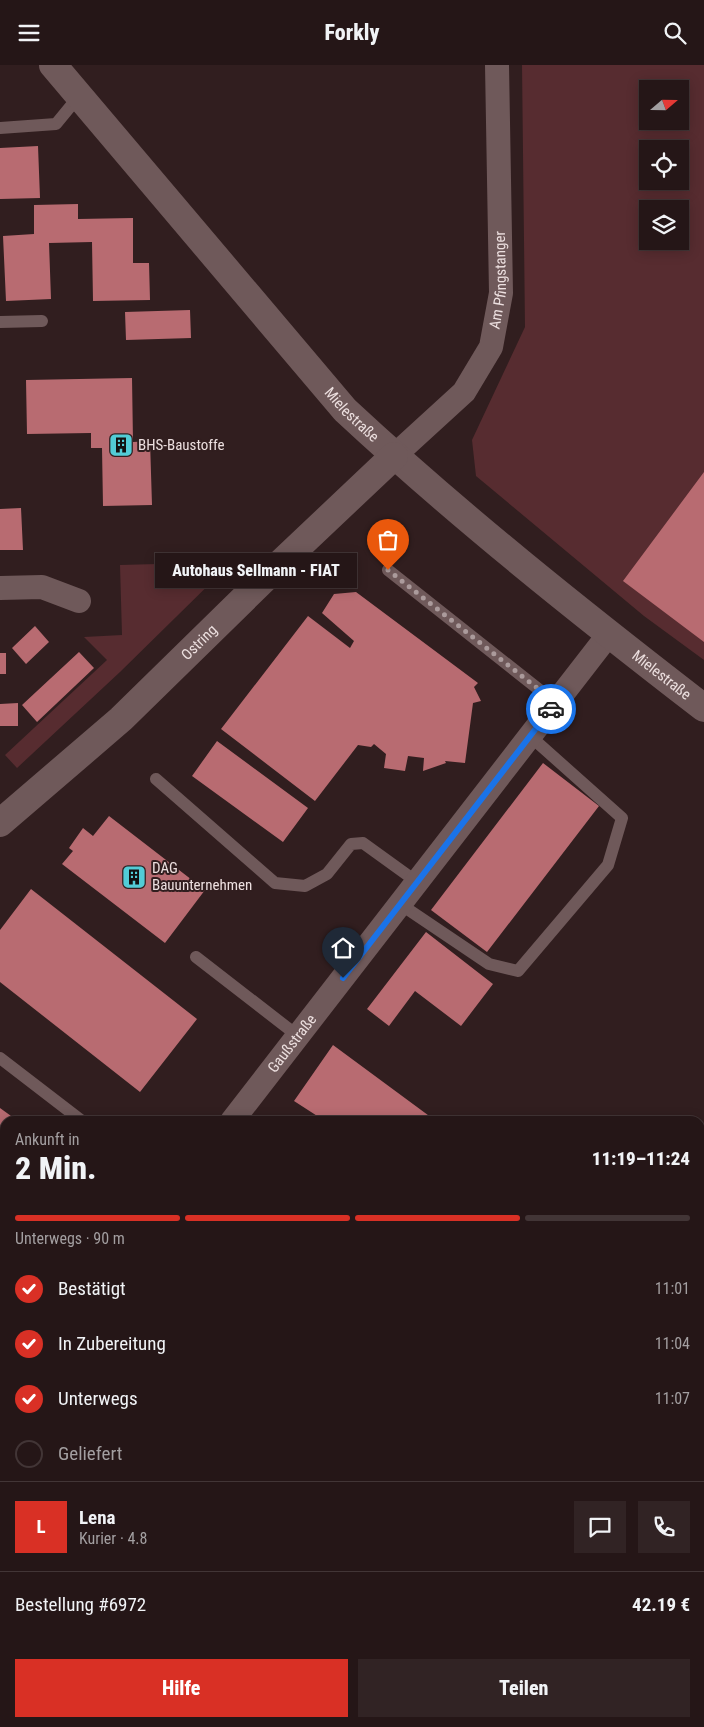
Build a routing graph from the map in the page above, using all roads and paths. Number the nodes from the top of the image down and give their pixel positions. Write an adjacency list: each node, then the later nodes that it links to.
1 (53, 65): 3 (street, Mielestraße)
2 (497, 65): 7 (street, Am Pfingstanger)
3 (79, 97): 4 (lane); 7 (street, Mielestraße)
4 (0, 128)
5 (42, 321): 6 (lane)
6 (0, 322)
7 (394, 456): 11 (street, Mielestraße); 16 (street, Ostring)
8 (388, 570): 12 (lane)
9 (0, 588): 10 (street)
10 (79, 601)
11 (609, 634): 12 (street, Gaußstraße); 13 (street, Mielestraße)
12 (556, 703): 14 (street, Gaußstraße)
13 (704, 708)
14 (530, 736): 17 (street, Gaußstraße); 18 (lane)
15 (156, 779): 17 (lane)
16 (0, 823)
17 (417, 882): 18 (street, Gaußstraße)
18 (400, 904): 20 (street, Gaußstraße)
19 (196, 957): 20 (lane)
20 (298, 1036): 23 (street, Gaußstraße)
21 (0, 1058): 22 (lane)
22 (75, 1116)
23 (236, 1116)

